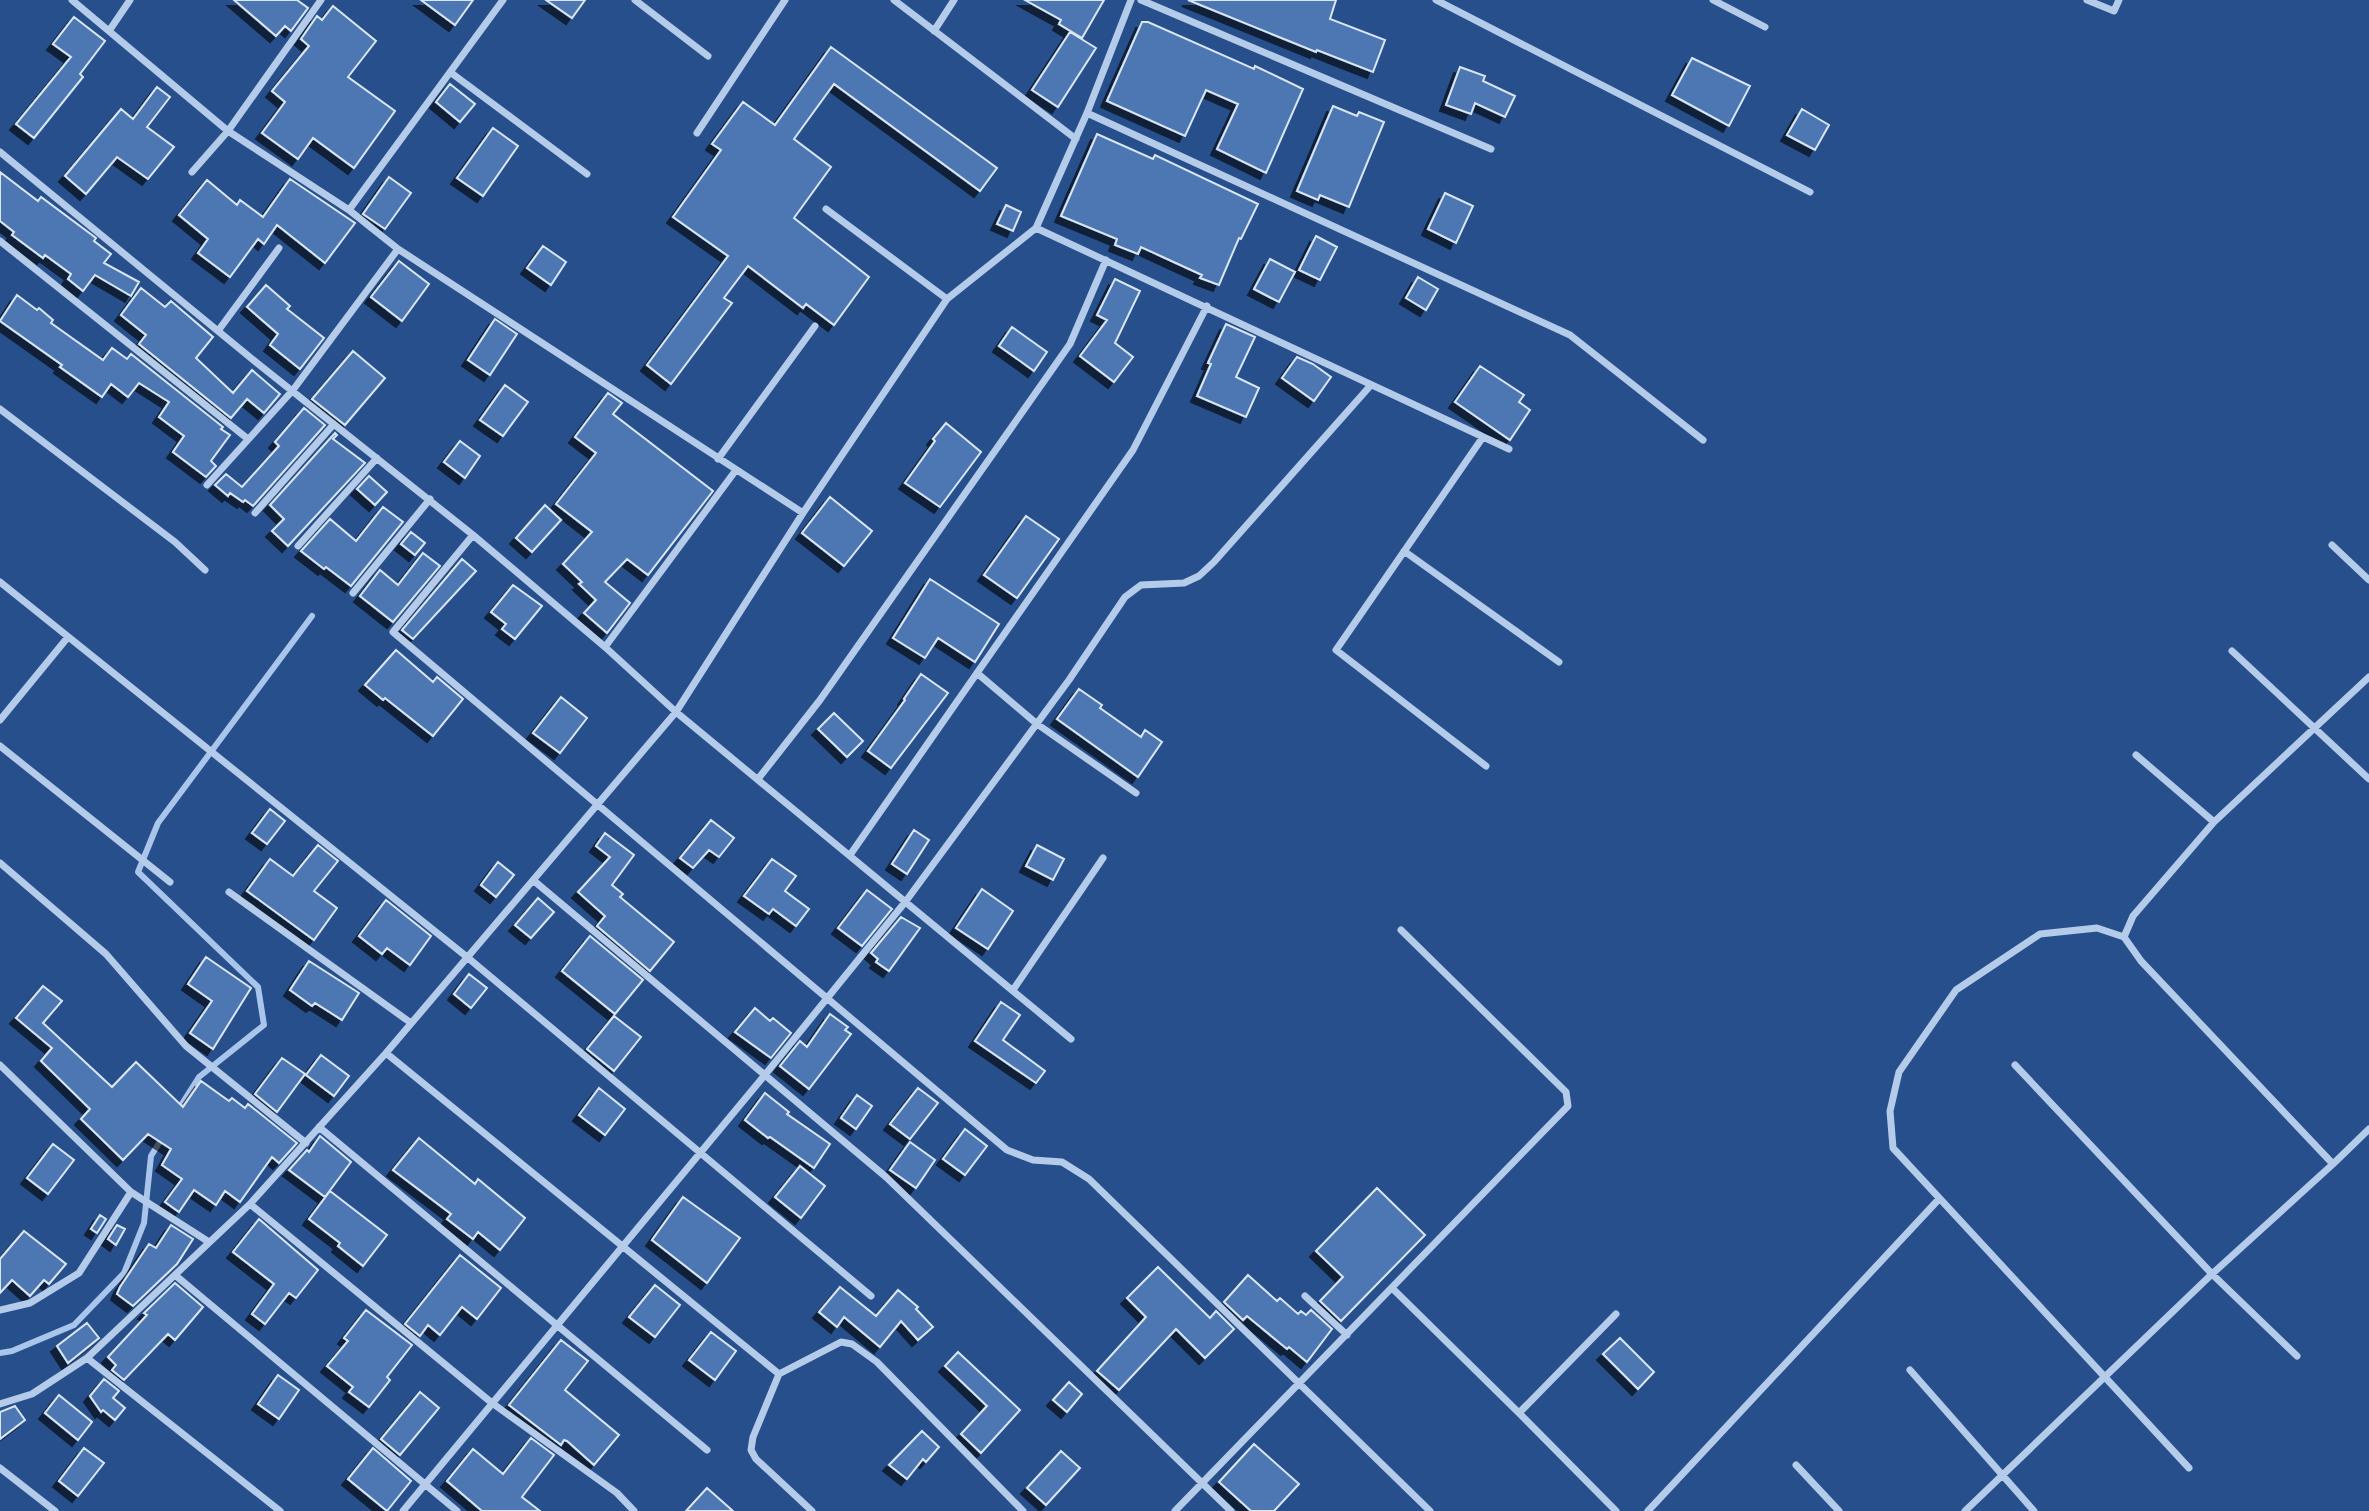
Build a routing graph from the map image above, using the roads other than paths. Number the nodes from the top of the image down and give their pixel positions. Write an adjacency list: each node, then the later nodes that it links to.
1 (72, 0): 17 (street)
2 (130, 0): 17 (street)
3 (321, 0): 21 (street)
4 (503, 0): 19 (street)
5 (635, 0): 18 (street)
6 (785, 0): 22 (street)
7 (894, 0): 16 (street)
8 (954, 0): 16 (street)
9 (1131, 0): 20 (street)
10 (1141, 0): 24 (street)
11 (1436, 0): 28 (street)
12 (1713, 0): 15 (street)
13 (2087, 0): 14 (street)
14 (2119, 0)
15 (1765, 27)
16 (934, 31): 23 (street)
17 (109, 32): 21 (street)
18 (708, 56)
19 (450, 72): 27 (street); 30 (street)
20 (1087, 113): 23 (street); 46 (street)
21 (228, 131): 26 (street); 30 (street)
22 (697, 133)
23 (1076, 139): 31 (street)
24 (1492, 149)
25 (0, 152): 39 (street)
26 (192, 172)
27 (587, 174)
28 (1810, 192)
29 (826, 209): 36 (street)
30 (349, 210): 34 (street)
31 (1036, 228): 35 (street); 36 (street)
32 (0, 241): 45 (street)
33 (279, 248): 39 (street)
34 (398, 249): 41 (street); 49 (street)
35 (1106, 261): 37 (street); 76 (street)
36 (947, 299): 54 (street)
37 (1207, 306): 40 (street); 67 (street)
38 (815, 326): 49 (street)
39 (218, 331): 41 (street)
40 (1371, 385): 44 (street); 71 (street)
41 (293, 390): 43 (street); 45 (street)
42 (0, 408): 59 (street)
43 (334, 424): 48 (street); 53 (street)
44 (1483, 437): 47 (street); 58 (street)
45 (248, 439): 51 (street)
46 (1703, 440)
47 (1509, 449)
48 (377, 458): 52 (street); 57 (street)
49 (719, 458): 50 (street)
50 (736, 470): 54 (street); 64 (street)
51 (207, 485)
52 (429, 499): 55 (street); 62 (street)
53 (255, 513)
54 (803, 513): 69 (street)
55 (473, 535): 64 (street); 79 (street)
56 (2332, 545): 60 (street)
57 (298, 546)
58 (1404, 551): 66 (street); 75 (street)
59 (205, 570)
60 (2369, 580)
61 (0, 582): 63 (street)
62 (353, 593)
63 (68, 636): 70 (street); 90 (street)
64 (605, 648): 69 (street)
65 (2232, 651): 72 (street)
66 (1559, 662)
67 (977, 673): 71 (street); 81 (street)
68 (2369, 677): 72 (street)
69 (676, 712): 76 (street); 79 (street)
70 (0, 720)
71 (1037, 723): 78 (street); 87 (street)
72 (2315, 726): 77 (street); 80 (street)
73 (0, 746): 85 (street)
74 (2136, 755): 80 (street)
75 (1486, 766)
76 (758, 779): 81 (street)
77 (2369, 779)
78 (1136, 793)
79 (597, 804): 84 (street); 92 (street)
80 (2214, 822): 89 (street)
81 (850, 855): 87 (street)
82 (1103, 858): 91 (street)
83 (0, 863): 101 (street)
84 (533, 880): 90 (street); 98 (street)
85 (170, 882)
86 (229, 891): 93 (street)
87 (906, 901): 91 (street); 92 (street)
88 (1401, 930): 111 (street)
89 (2124, 937): 103 (street); 105 (street)
90 (467, 957): 93 (street); 102 (street)
91 (1013, 990): 94 (street)
92 (828, 996): 98 (street); 123 (street)
93 (411, 1023): 95 (street)
94 (1072, 1039)
95 (386, 1053): 99 (street); 108 (street)
96 (0, 1065): 104 (street)
97 (2015, 1065): 109 (street)
98 (764, 1076): 102 (street); 132 (street)
99 (319, 1127): 101 (street); 116 (street)
100 (2369, 1129): 103 (street)
101 (306, 1143): 106 (street)
102 (699, 1154): 108 (street); 112 (street)
103 (2333, 1164): 109 (street)
104 (133, 1193): 107 (street); 114 (street)
105 (1939, 1199): 122 (street); 145 (street)
106 (250, 1204): 107 (street); 124 (street)
107 (209, 1242): 110 (street)
108 (623, 1245): 116 (street); 121 (street)
109 (2212, 1274): 118 (street); 122 (street)
110 (175, 1275): 119 (street); 133 (street)
111 (1392, 1288): 117 (street); 126 (street)
112 (871, 1296)
113 (1305, 1296): 117 (street)
114 (0, 1310)
115 (1616, 1314): 126 (street)
116 (557, 1325): 124 (street); 127 (street)
117 (1347, 1335): 123 (street)
118 (2297, 1356)
119 (87, 1358): 125 (street); 135 (street)
120 (1910, 1370): 131 (street)
121 (779, 1374): 139 (street); 140 (street)
122 (2103, 1377): 130 (street); 131 (street)
123 (1298, 1385): 132 (street); 143 (street)
124 (492, 1403): 133 (street); 138 (street)
125 (0, 1404)
126 (1519, 1413): 144 (street)
127 (706, 1450)
128 (1796, 1465): 146 (street)
129 (0, 1468): 134 (street)
130 (2189, 1468)
131 (2003, 1475): 147 (street); 148 (street)
132 (1202, 1482): 141 (street); 142 (street)
133 (425, 1485): 136 (street); 137 (street)
134 (55, 1511)
135 (280, 1511)
136 (403, 1511)
137 (457, 1511)
138 (634, 1511)
139 (812, 1511)
140 (1023, 1511)
141 (1174, 1511)
142 (1231, 1511)
143 (1430, 1511)
144 (1616, 1511)
145 (1648, 1511)
146 (1839, 1511)
147 (1965, 1511)
148 (2034, 1511)

